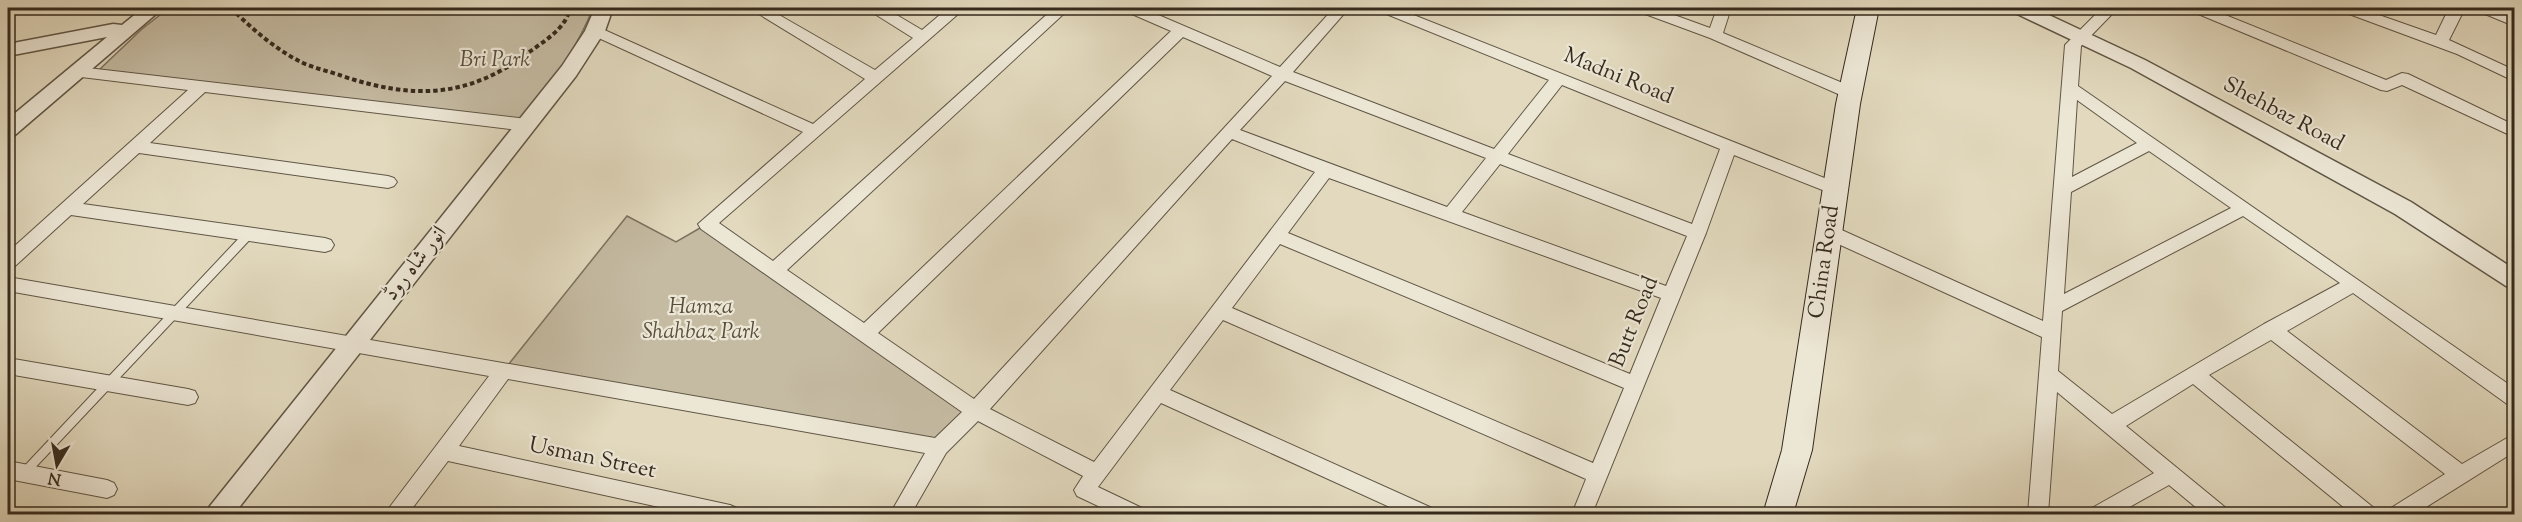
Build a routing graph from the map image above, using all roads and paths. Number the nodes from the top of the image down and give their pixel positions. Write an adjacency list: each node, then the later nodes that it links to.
1 (154, 8): 23 (street)
2 (231, 8): 3 (path)
3 (570, 8)
4 (604, 8): 22 (street, انور شاہ روڈ)
5 (756, 8): 33 (street)
6 (875, 8): 26 (street)
7 (957, 8): 26 (street)
8 (1062, 8): 60 (street)
9 (1130, 8): 24 (street)
10 (1342, 8): 31 (street)
11 (1384, 8): 34 (street, Madni Road)
12 (1642, 8): 25 (street)
13 (1724, 8): 25 (street)
14 (1868, 8): 37 (main road, China Road)
15 (2020, 8): 27 (street, Shehbaz Road)
16 (2110, 8): 27 (street)
17 (2196, 8): 42 (street)
18 (2346, 8): 28 (street)
19 (2456, 8): 28 (street)
20 (2490, 11): 21 (street)
21 (2514, 21)
22 (595, 30): 38 (street, انور شاہ روڈ); 40 (street)
23 (125, 31): 29 (street); 30 (street)
24 (1180, 31): 31 (street); 70 (street)
25 (1715, 35): 37 (street)
26 (922, 37): 33 (street)
27 (2081, 37): 36 (street); 61 (street, Shehbaz Road)
28 (2440, 42): 32 (street)
29 (8, 50)
30 (79, 72): 35 (street); 39 (street)
31 (1282, 74): 41 (street); 46 (street)
32 (2514, 76)
33 (876, 78): 40 (street)
34 (1559, 78): 44 (street, Madni Road); 46 (street)
35 (201, 87): 38 (street); 45 (street)
36 (2070, 88): 43 (street); 50 (street)
37 (1851, 93): 49 (main road, China Road)
38 (527, 125): 71 (street, انور شاہ روڈ)
39 (8, 130)
40 (814, 131): 60 (street)
41 (1229, 132): 47 (street); 81 (street)
42 (2514, 132)
43 (2150, 143): 50 (street); 52 (street)
44 (1729, 146): 49 (street, Madni Road); 55 (street, Butt Road)
45 (137, 147): 48 (street); 51 (street)
46 (1497, 157): 53 (street); 55 (street)
47 (1326, 170): 53 (street); 57 (street)
48 (388, 182)
49 (1836, 189): 54 (main road, China Road)
50 (2062, 189): 65 (street)
51 (68, 208): 56 (street); 59 (street)
52 (2245, 208): 63 (street); 65 (street)
53 (1450, 215): 64 (street)
54 (1829, 232): 69 (street); 99 (main road, China Road)
55 (1697, 233): 64 (street, Butt Road)
56 (249, 234): 58 (street); 67 (lane)
57 (1277, 235): 66 (street); 77 (street)
58 (325, 245)
59 (8, 262)
60 (774, 271): 70 (street)
61 (2514, 280)
62 (8, 284): 67 (street)
63 (2354, 284): 68 (street); 80 (street)
64 (1672, 295): 77 (street, Butt Road)
65 (2054, 307): 69 (street)
66 (1220, 310): 78 (street); 89 (street)
67 (175, 312): 71 (street); 76 (lane)
68 (2271, 329): 75 (street); 90 (street)
69 (2052, 333): 74 (street)
70 (865, 334): 81 (street)
71 (354, 343): 73 (street); 92 (street, انور شاہ روڈ)
72 (8, 366): 76 (street)
73 (504, 370): 84 (street); 85 (street)
74 (2049, 374): 82 (street); 100 (street)
75 (2194, 374): 82 (street); 103 (street)
76 (108, 384): 79 (street); 86 (lane)
77 (1635, 384): 89 (street, Butt Road)
78 (1157, 393): 87 (street); 97 (street)
79 (188, 397)
80 (2514, 398)
81 (976, 411): 84 (street); 87 (street)
82 (2111, 424): 88 (street)
83 (2514, 442): 90 (street)
84 (939, 447): 95 (street)
85 (443, 451): 93 (street); 94 (street, Usman Street)
86 (16, 472): 91 (street)
87 (1097, 473): 96 (street)
88 (2170, 474): 101 (street); 102 (street)
89 (1598, 475): 98 (street, Butt Road)
90 (2461, 476): 104 (street)
91 (107, 489)
92 (219, 514)
93 (396, 514)
94 (730, 514)
95 (900, 514)
96 (1135, 514)
97 (1425, 514)
98 (1582, 514)
99 (1778, 514)
100 (2038, 514)
101 (2099, 514)
102 (2219, 514)
103 (2367, 514)
104 (2398, 514)

